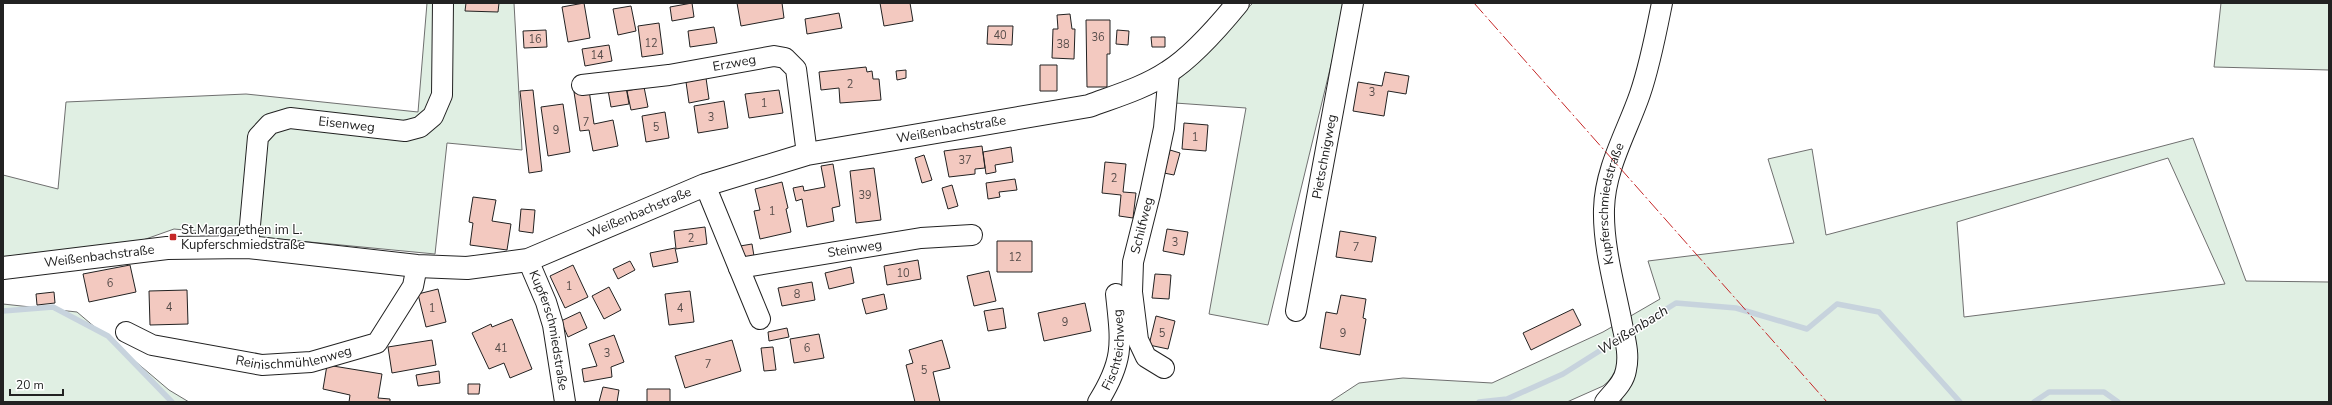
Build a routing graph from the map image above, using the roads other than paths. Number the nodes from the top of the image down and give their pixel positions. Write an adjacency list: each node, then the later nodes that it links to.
1 (443, 3): 10 (street, Eisenweg)
2 (1238, 3): 5 (main road, Weißenbachstraße)
3 (1353, 3): 16 (street, Pietschnigweg)
4 (1662, 3): 22 (street, Kupferschmiedstraße)
5 (1169, 72): 7 (main road, Weißenbachstraße); 19 (street, Schilfweg)
6 (582, 85): 7 (street, Erzweg)
7 (807, 154): 8 (main road, Weißenbachstraße)
8 (705, 185): 11 (main road, Weißenbachstraße); 14 (street)
9 (972, 235): 14 (street, Steinweg)
10 (248, 247): 12 (main road, Weißenbachstraße); 13 (main road, Weißenbachstraße)
11 (528, 260): 12 (main road, Weißenbachstraße); 20 (street, Kupferschmiedstraße)
12 (417, 266): 18 (street, Reinischmühlenweg)
13 (3, 268)
14 (739, 268): 17 (street)
15 (1116, 294): 21 (street, Fischteichweg)
16 (1296, 311)
17 (760, 319)
18 (126, 332)
19 (1164, 368)
20 (565, 402)
21 (1098, 402)
22 (1605, 402)

